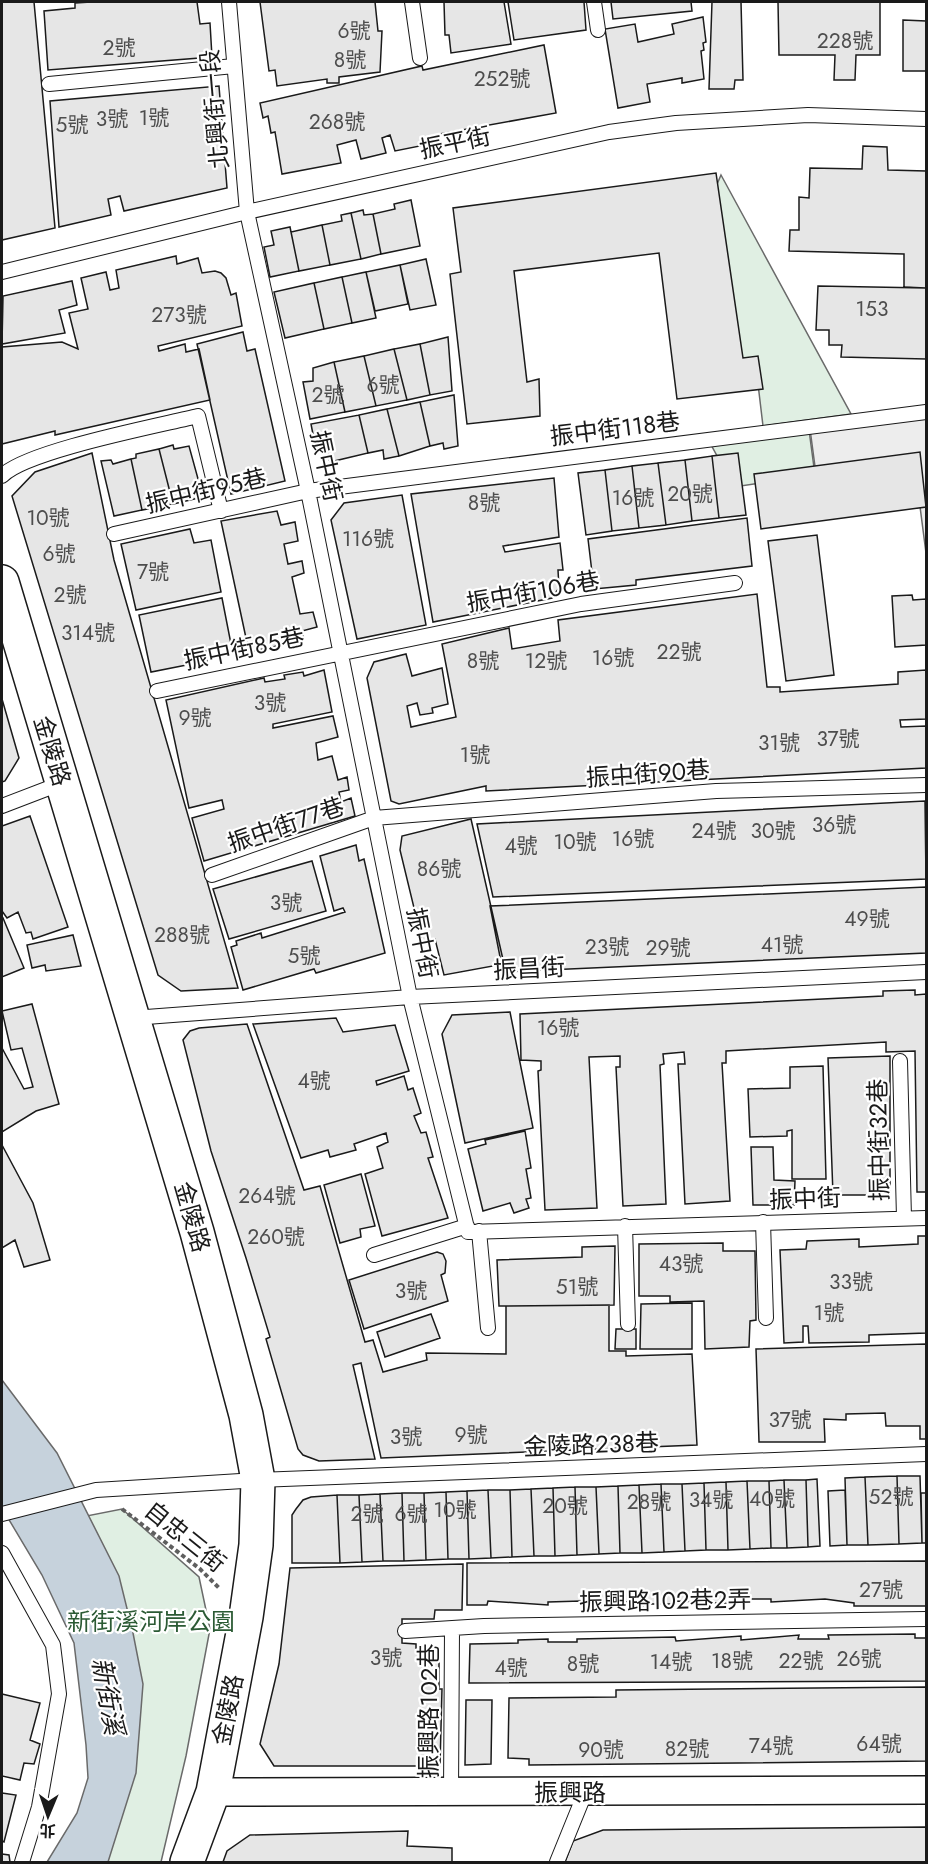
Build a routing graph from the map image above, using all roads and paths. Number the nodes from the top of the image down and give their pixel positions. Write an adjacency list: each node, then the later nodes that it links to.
1 (229, 2): 6 (lane, 北興街一段)
2 (412, 2): 5 (lane)
3 (594, 2): 4 (lane)
4 (598, 30)
5 (420, 58)
6 (234, 66): 7 (lane); 9 (lane, 北興街一段)
7 (50, 84)
8 (927, 118): 9 (lane, 振平街)
9 (247, 212): 10 (lane, 振平街); 13 (lane, 振中街)
10 (2, 272)
11 (927, 412): 13 (lane, 振中街118巷)
12 (2, 476): 14 (lane)
13 (308, 491): 14 (lane, 振中街95巷); 18 (lane, 振中街)
14 (221, 511): 15 (lane, 振中街95巷)
15 (114, 534)
16 (735, 583): 18 (lane, 振中街106巷)
17 (4, 594): 20 (main road, 金陵路)
18 (340, 652): 19 (lane, 振中街85巷); 23 (lane, 振中街)
19 (157, 691)
20 (62, 783): 22 (lane); 27 (main road, 金陵路)
21 (927, 785): 23 (lane, 振中街90巷)
22 (2, 806)
23 (374, 818): 24 (lane, 振中街77巷); 26 (lane, 振中街)
24 (212, 875)
25 (927, 972): 26 (lane, 振昌街)
26 (410, 997): 27 (lane, 振昌街); 33 (lane, 振中街)
27 (133, 1017): 39 (main road, 金陵路)
28 (900, 1061): 29 (lane, 振中街32巷)
29 (904, 1218): 30 (lane, 振中街); 31 (lane, 振中街)
30 (927, 1218)
31 (763, 1222): 32 (lane, 振中街); 35 (lane)
32 (625, 1226): 33 (lane, 振中街); 36 (lane)
33 (473, 1228): 34 (lane); 37 (lane)
34 (374, 1255)
35 (766, 1318)
36 (627, 1324)
37 (488, 1328)
38 (927, 1454): 39 (lane, 金陵路238巷)
39 (258, 1480): 40 (lane, 金陵路238巷); 43 (main road, 金陵路)
40 (96, 1490): 41 (lane, 金陵路238巷); 43 (path, 自忠三街)
41 (2, 1514)
42 (2, 1552): 51 (lane)
43 (246, 1617): 48 (main road, 金陵路)
44 (927, 1619): 45 (lane, 振興路102巷2弄)
45 (452, 1630): 46 (lane, 振興路102巷2弄); 49 (lane, 振興路102巷)
46 (405, 1631)
47 (927, 1790): 50 (street, 振興路)
48 (213, 1792): 49 (street, 振興路); 52 (main road, 金陵路)
49 (451, 1793): 50 (street, 振興路)
50 (585, 1793): 53 (lane)
51 (22, 1863)
52 (187, 1863)
53 (557, 1863)

